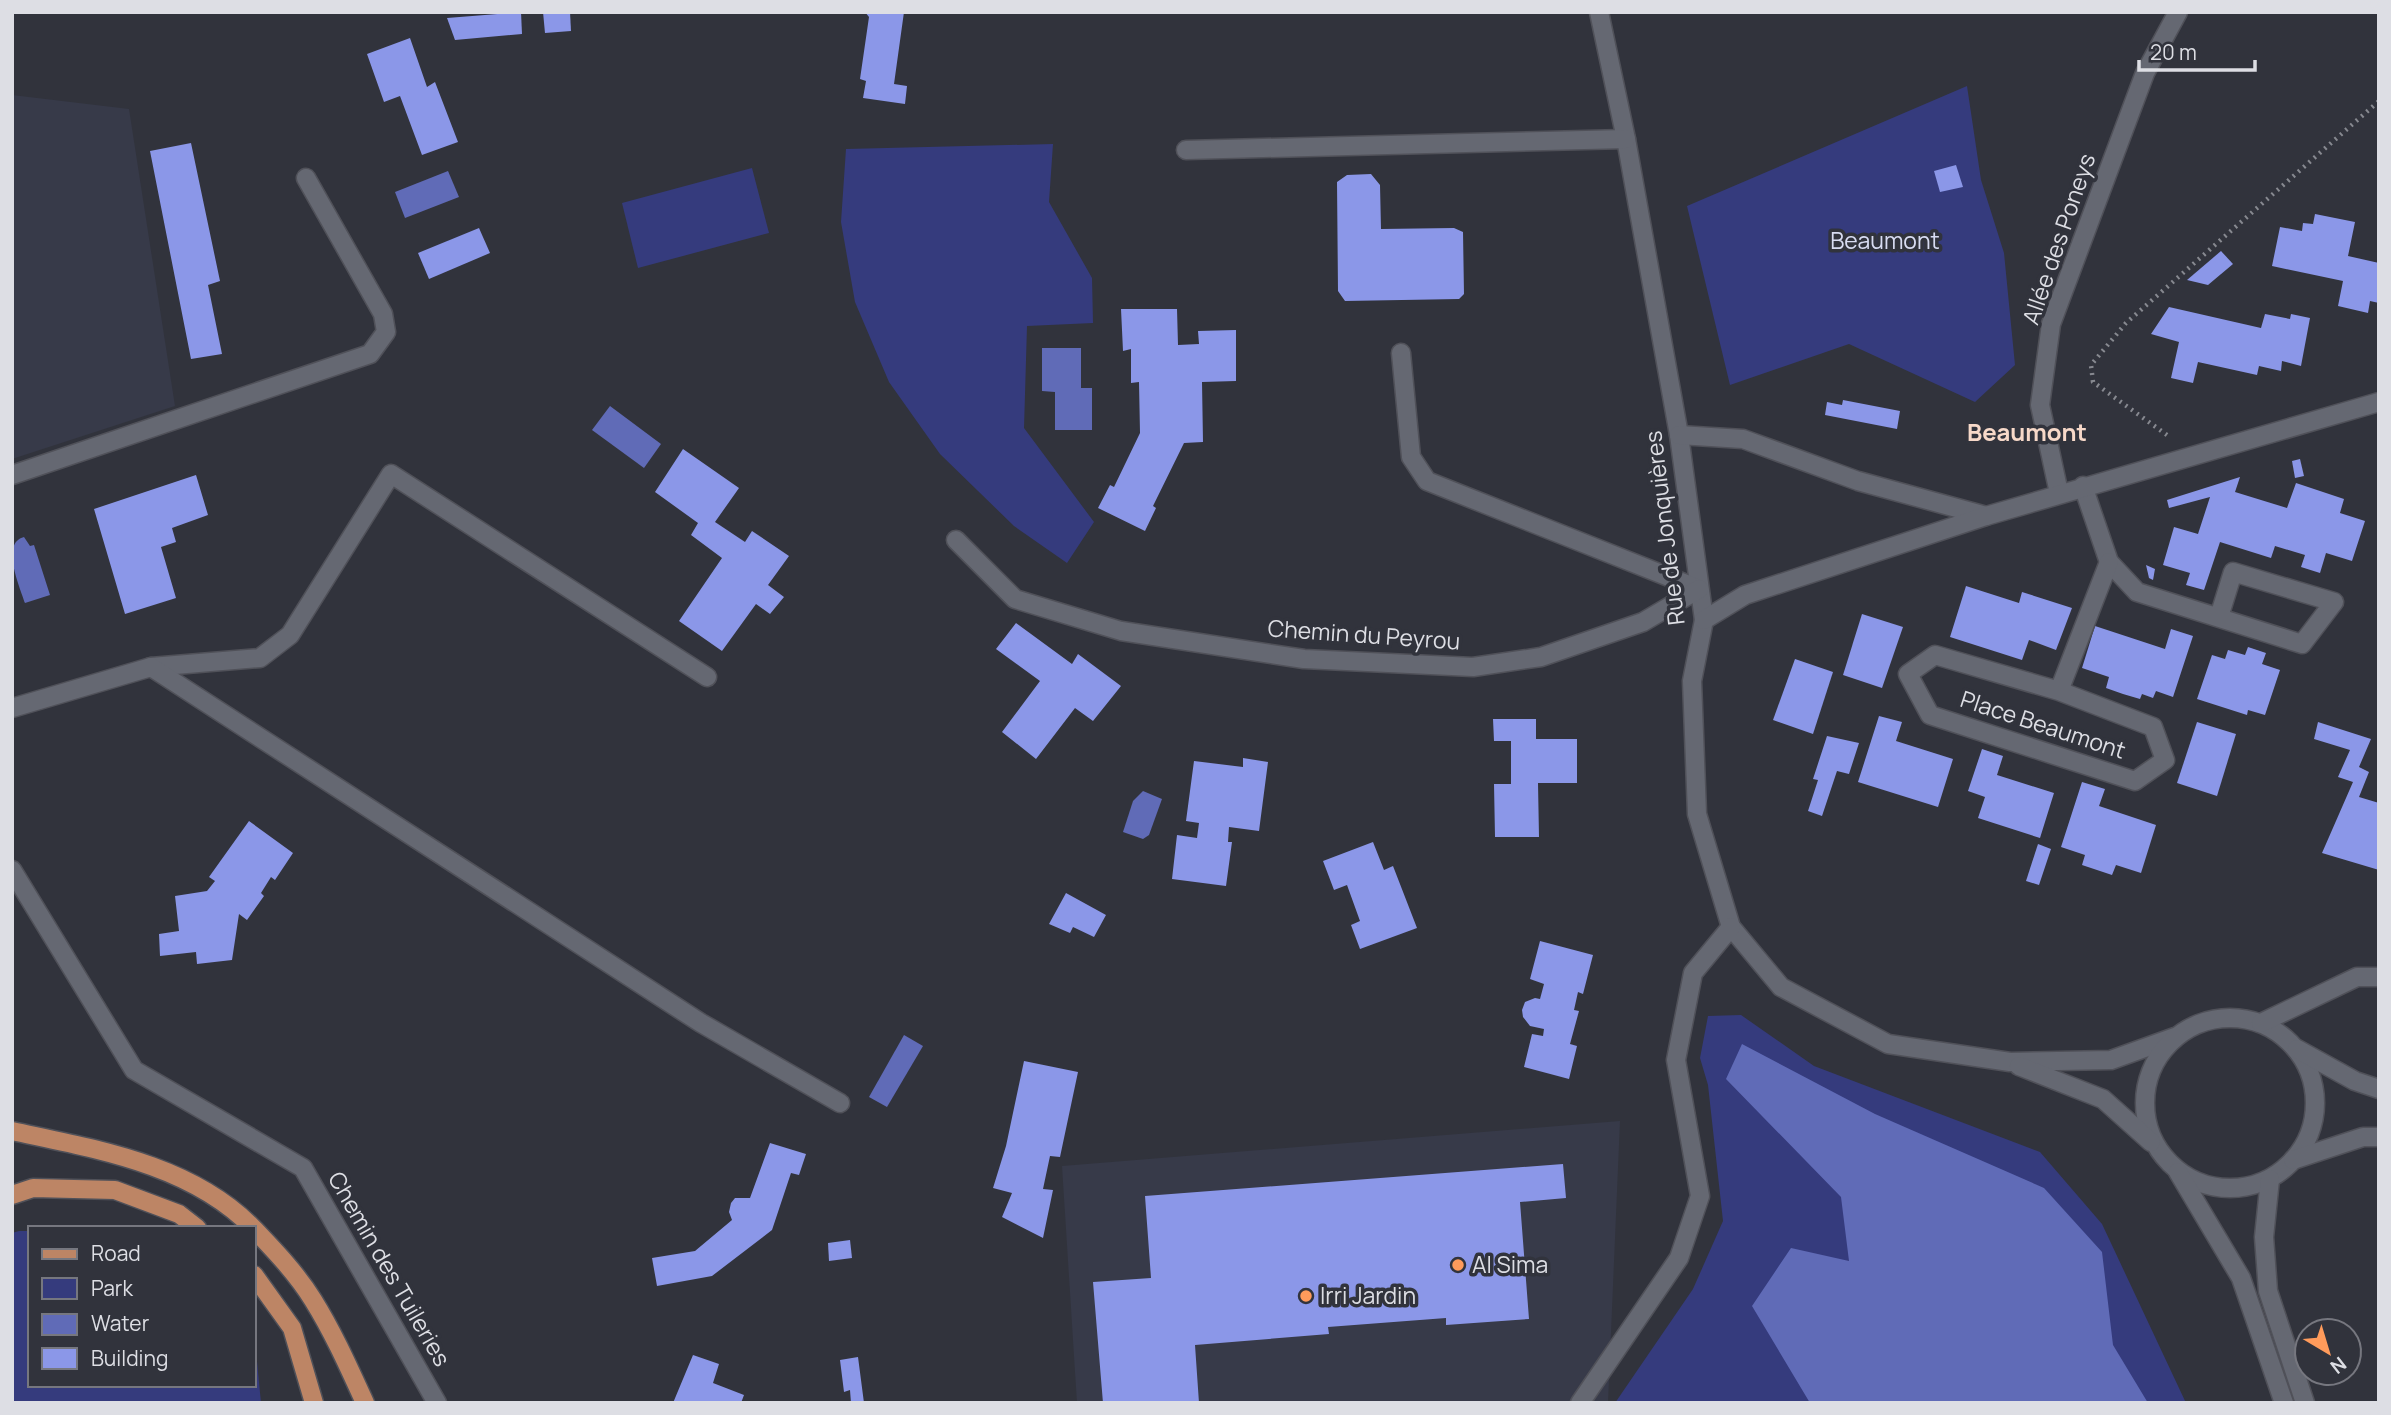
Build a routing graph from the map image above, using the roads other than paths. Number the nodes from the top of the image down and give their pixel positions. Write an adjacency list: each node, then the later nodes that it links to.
1 (1600, 12): 3 (street, Rue de Jonquières)
2 (2178, 12): 11 (street, Allée des Poneys)
3 (1626, 139): 4 (street); 8 (street, Rue de Jonquières)
4 (1186, 150)
5 (306, 178): 9 (street)
6 (1401, 353): 15 (street)
7 (2379, 402): 10 (street)
8 (1679, 435): 12 (street); 15 (street, Rue de Jonquières)
9 (12, 475)
10 (2083, 486): 11 (street); 14 (street)
11 (2059, 493): 12 (street)
12 (1986, 516): 17 (street)
13 (956, 540): 15 (street, Chemin du Peyrou)
14 (2109, 562): 16 (street); 20 (street, Place Beaumont)
15 (1699, 589): 17 (street, Rue de Jonquières)
16 (2219, 617): 16 (street)
17 (1704, 620): 23 (street, Rue de Jonquières)
18 (151, 667): 19 (street); 21 (street); 30 (street)
19 (707, 677)
20 (2059, 691): 20 (street, Place Beaumont)
21 (12, 708)
22 (12, 870): 44 (street, Chemin des Tuileries)
23 (1731, 927): 28 (street, Rue de Jonquières); 45 (street)
24 (2379, 977): 25 (street)
25 (2261, 1023): 26 (street); 27 (street)
26 (2175, 1037): 28 (street, Rue de Jonquières); 33 (street)
27 (2295, 1048): 29 (street); 34 (street)
28 (2010, 1062): 33 (street, Rue de Jonquières)
29 (2379, 1089)
30 (840, 1103)
31 (12, 1131): 39 (main road)
32 (2379, 1137): 34 (street)
33 (2155, 1146): 35 (street)
34 (2293, 1160): 36 (street)
35 (2178, 1172): 36 (street); 46 (street)
36 (2270, 1179): 47 (street)
37 (12, 1195): 38 (main road)
38 (194, 1226)
39 (250, 1226)
40 (256, 1231): 43 (main road)
41 (256, 1278): 42 (main road)
42 (314, 1403)
43 (365, 1403)
44 (437, 1403)
45 (1580, 1403)
46 (2284, 1403)
47 (2305, 1403)

